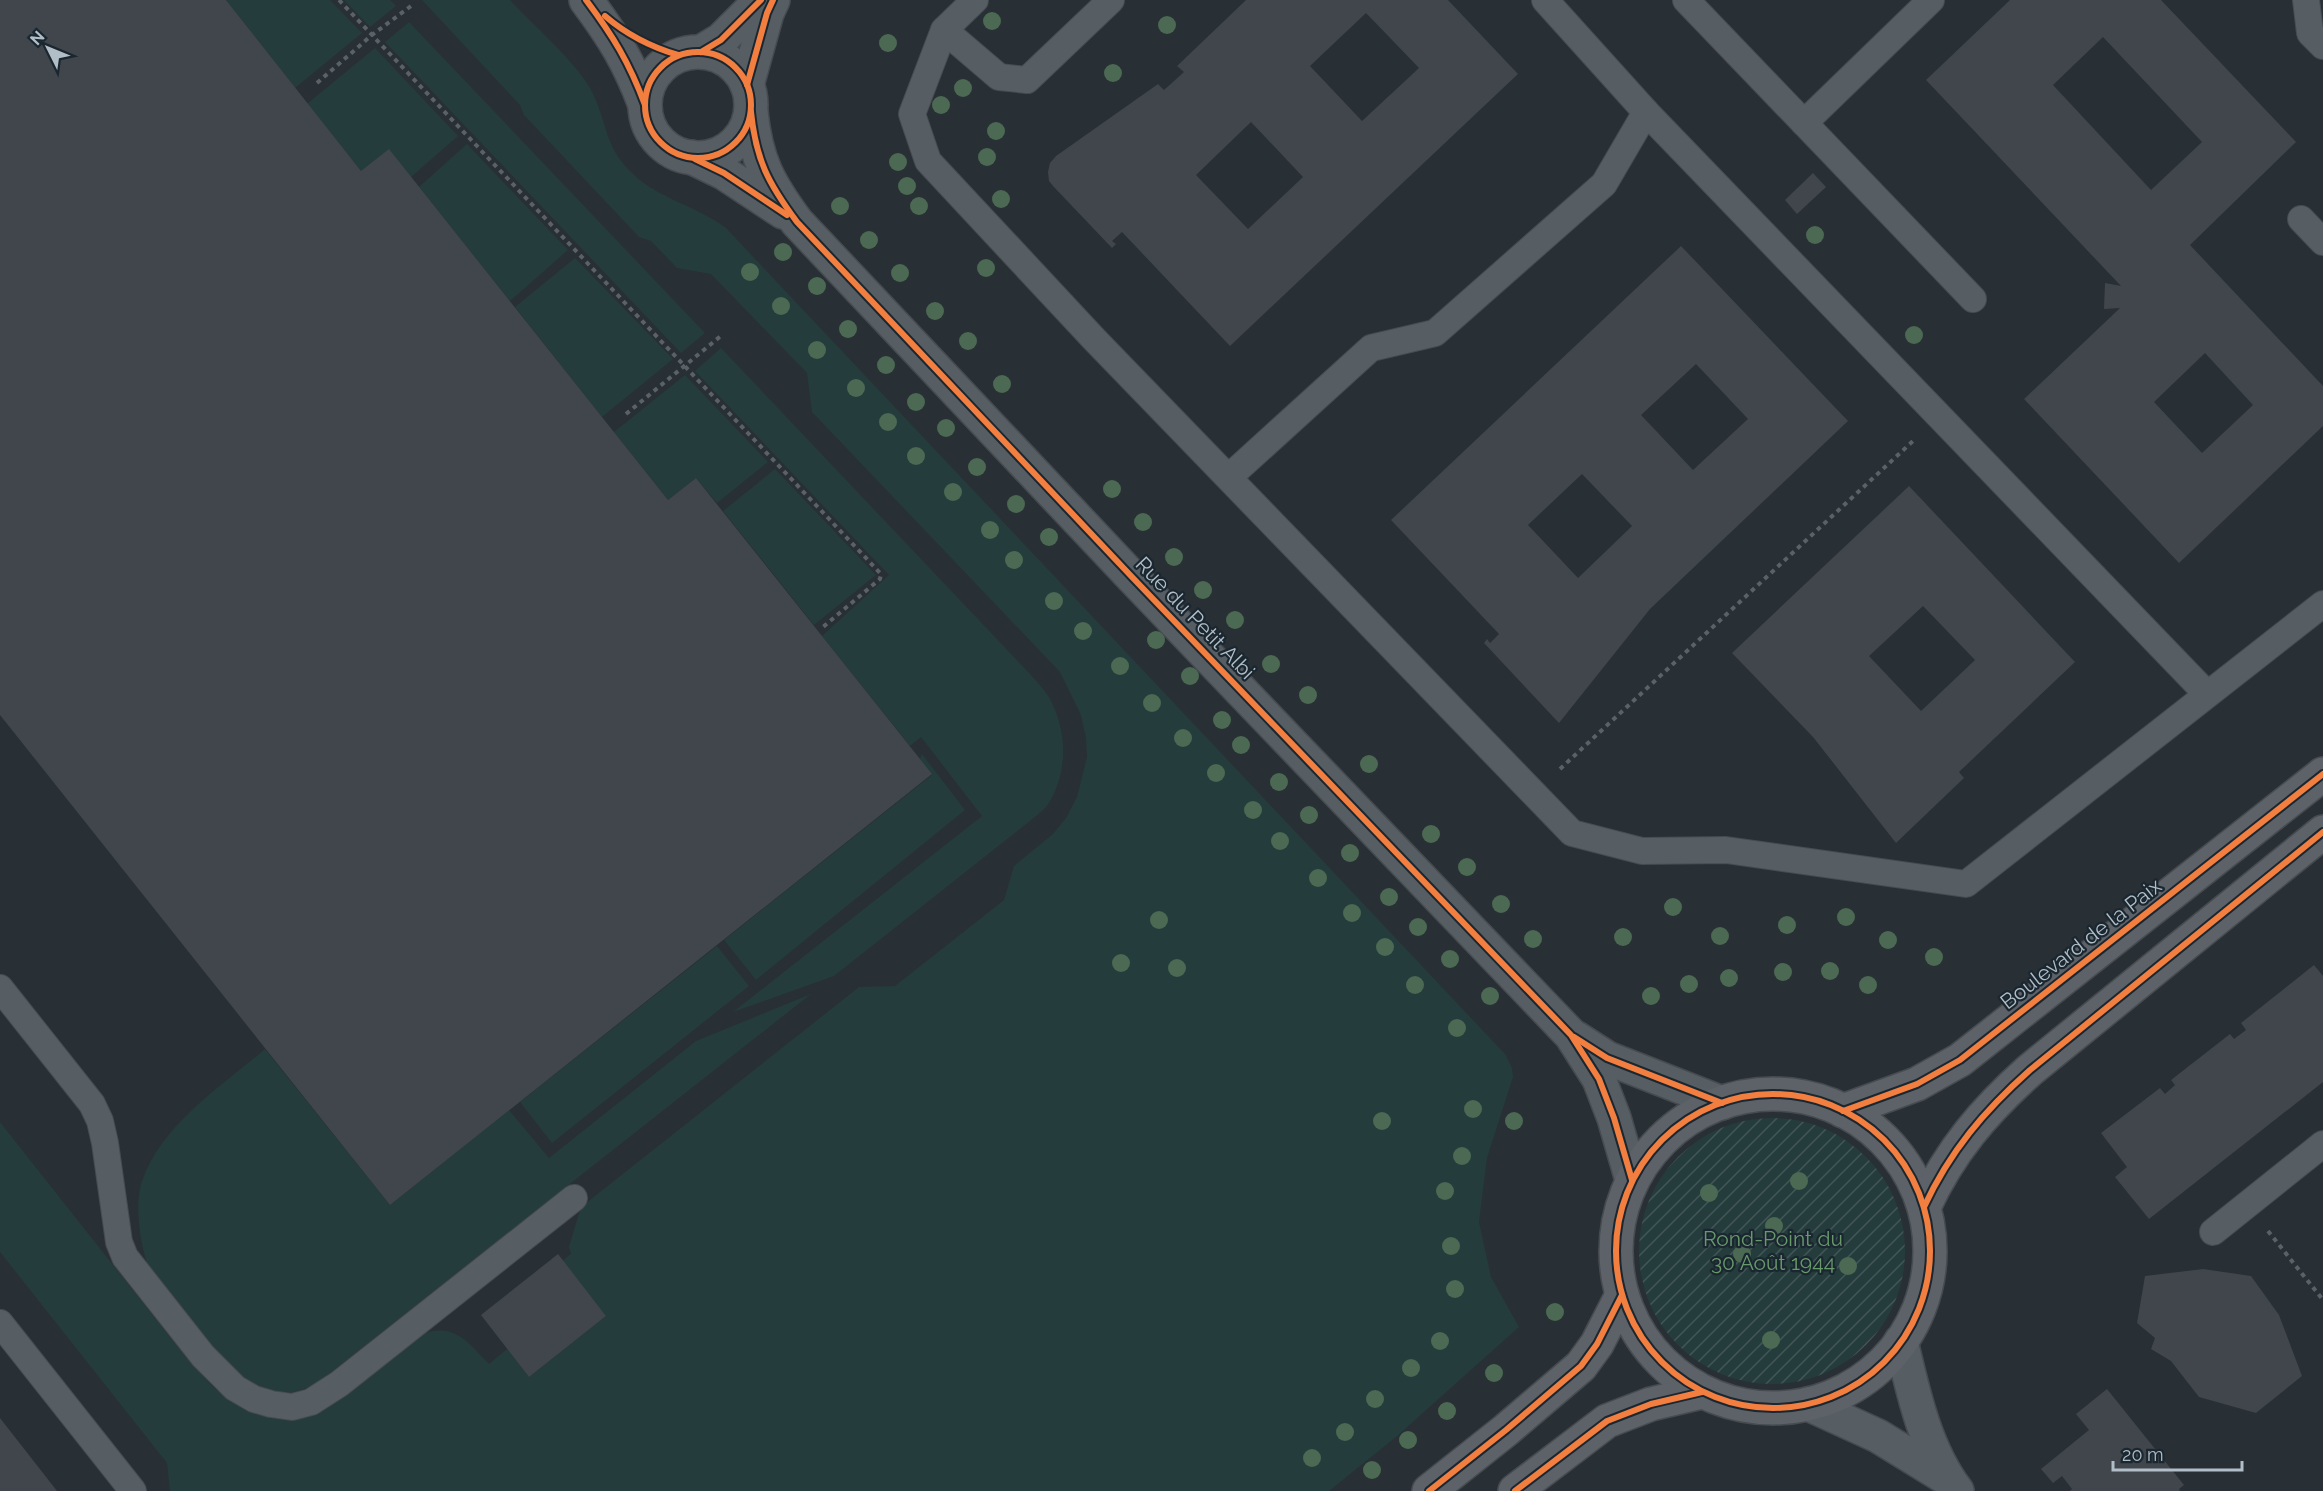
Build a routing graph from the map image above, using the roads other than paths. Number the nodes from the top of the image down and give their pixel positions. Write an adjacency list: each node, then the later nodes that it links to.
1 (586, 0): 12 (street); 14 (street)
2 (761, 0): 12 (street)
3 (773, 0): 13 (street, Rue du Petit Albi)
4 (975, 0): 10 (lane)
5 (1111, 0): 10 (lane)
6 (1686, 0): 16 (lane)
7 (1931, 0): 16 (lane)
8 (2306, 0): 11 (lane)
9 (1548, 1): 15 (lane)
10 (944, 30): 22 (lane)
11 (2323, 46)
12 (690, 53): 13 (street); 14 (street)
13 (749, 98): 17 (street); 19 (street, Rue du Petit Albi)
14 (645, 105): 17 (street)
15 (1646, 112): 22 (lane); 24 (lane)
16 (1804, 123): 21 (lane)
17 (691, 157): 19 (street, Rue du Petit Albi)
18 (2301, 219): 20 (lane)
19 (797, 222): 28 (street, Rue du Petit Albi)
20 (2323, 242)
21 (1973, 298)
22 (1229, 477): 24 (lane)
23 (2323, 604): 24 (lane)
24 (2206, 694)
25 (2323, 774): 30 (main road, Boulevard de la Paix)
26 (2323, 832): 34 (main road)
27 (0, 988): 33 (lane)
28 (1571, 1035): 29 (street, Rue du Petit Albi); 32 (street, Rue du Petit Albi)
29 (1722, 1103): 30 (main road); 32 (main road)
30 (1843, 1110): 34 (main road)
31 (2323, 1144): 35 (lane)
32 (1632, 1180): 36 (main road)
33 (574, 1198)
34 (1924, 1207): 38 (main road)
35 (2213, 1232)
36 (1622, 1295): 39 (main road); 43 (main road)
37 (0, 1323): 42 (lane)
38 (1901, 1341): 40 (main road); 41 (street)
39 (1702, 1392): 40 (main road); 44 (main road)
40 (1808, 1404): 41 (street)
41 (1953, 1485)
42 (133, 1491)
43 (1429, 1491)
44 (1515, 1491)

